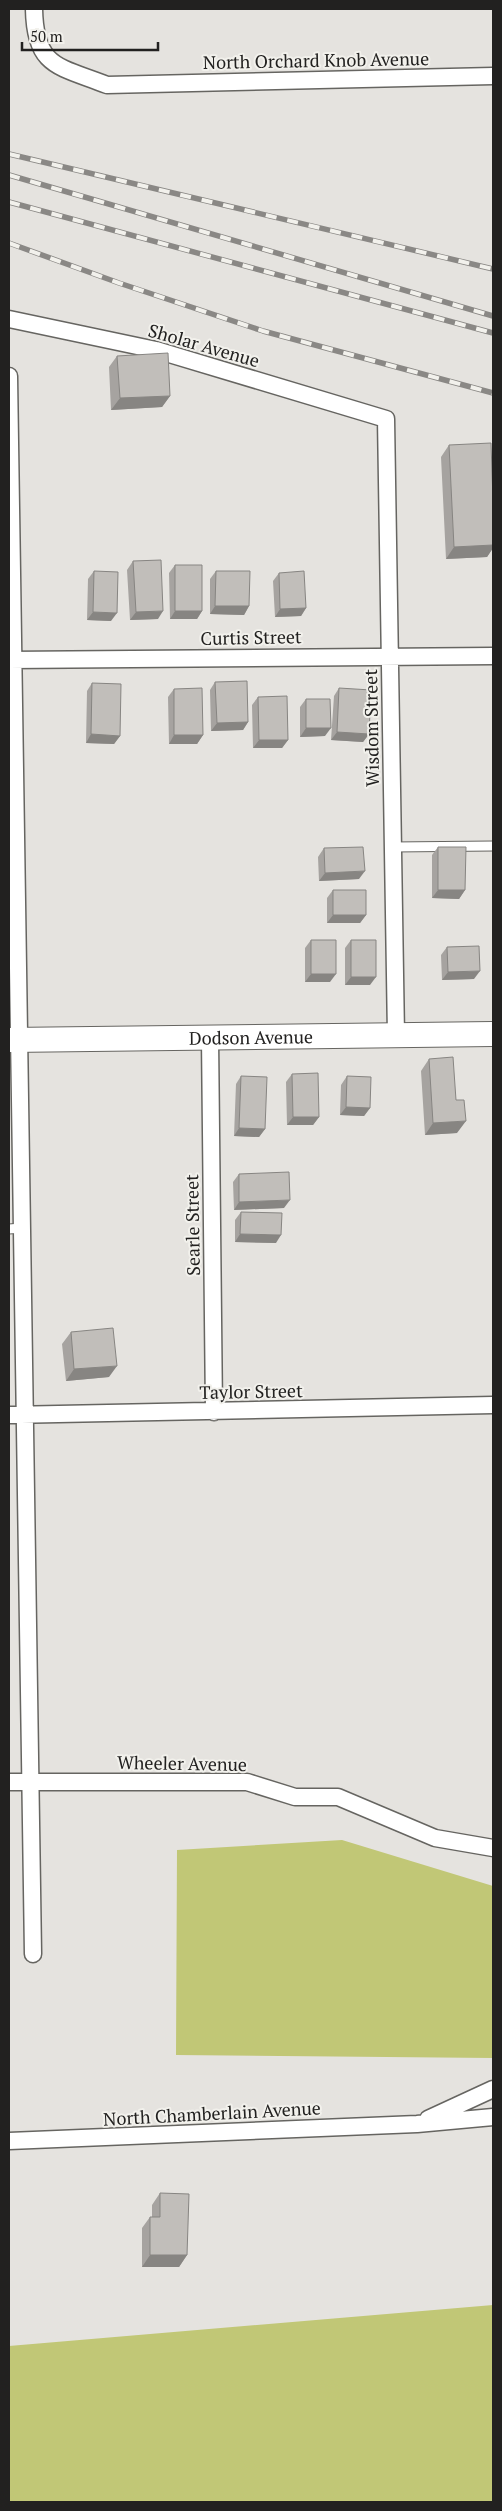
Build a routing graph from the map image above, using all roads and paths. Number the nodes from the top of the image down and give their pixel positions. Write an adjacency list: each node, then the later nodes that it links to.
1 (34, 9): 2 (street, North Orchard Knob Avenue)
2 (493, 76)
3 (9, 319): 5 (street, Sholar Avenue)
4 (9, 376): 8 (street)
5 (386, 419): 6 (street, Wisdom Street)
6 (390, 656): 7 (street, Curtis Street); 8 (street, Curtis Street); 10 (street, Wisdom Street)
7 (493, 656)
8 (11, 660): 11 (street)
9 (493, 846): 10 (lane)
10 (393, 848): 13 (street, Wisdom Street)
11 (12, 849): 15 (street)
12 (493, 1034): 13 (street, Dodson Avenue)
13 (396, 1036): 14 (street, Dodson Avenue)
14 (210, 1038): 15 (street, Dodson Avenue); 18 (street, Searle Street)
15 (14, 1040): 16 (street)
16 (15, 1228): 19 (street)
17 (493, 1405): 18 (street, Taylor Street)
18 (214, 1412): 19 (street, Taylor Street)
19 (17, 1415): 21 (street)
20 (9, 1782): 21 (street, Wheeler Avenue)
21 (30, 1782): 22 (street, Wheeler Avenue); 23 (street)
22 (493, 1848)
23 (33, 1954)
24 (493, 2089): 26 (street, North Chamberlain Avenue)
25 (493, 2117): 26 (street, North Chamberlain Avenue)
26 (417, 2124): 27 (street, North Chamberlain Avenue)
27 (9, 2142)

